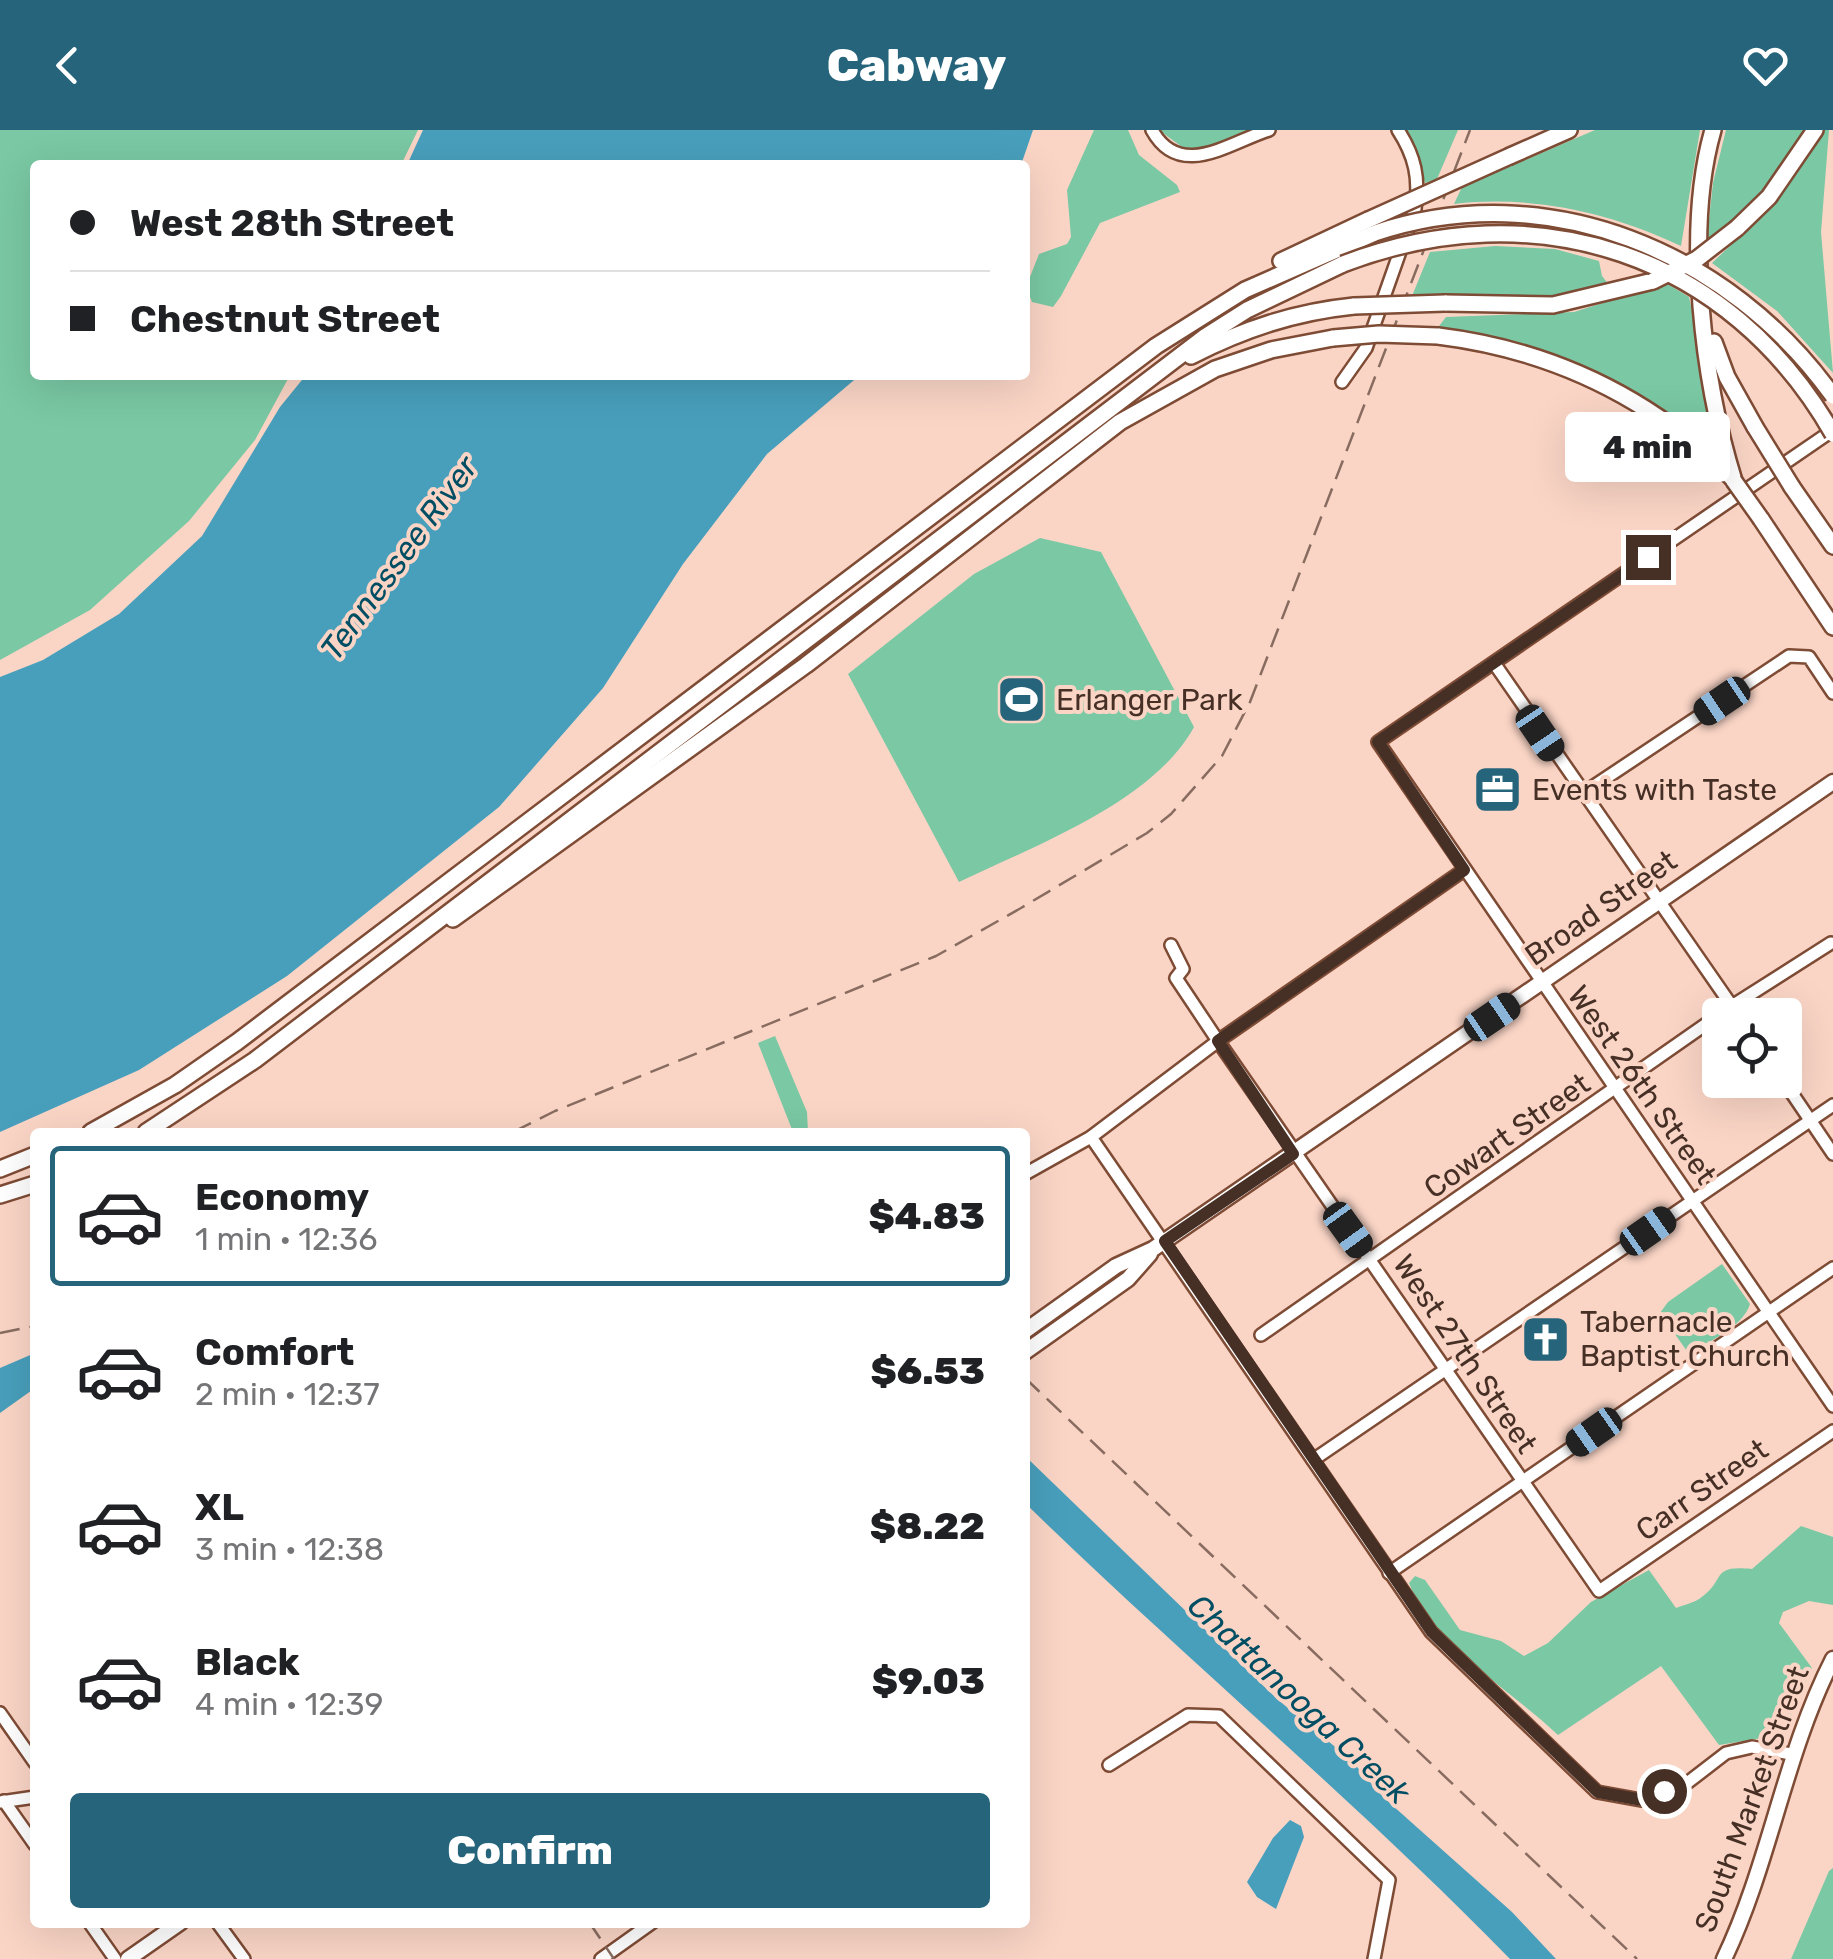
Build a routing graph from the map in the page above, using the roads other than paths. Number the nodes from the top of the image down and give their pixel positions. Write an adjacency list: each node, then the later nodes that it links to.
1 (1152, 130): 2 (street)
2 (1269, 130)
3 (1398, 130): 10 (street)
4 (1569, 130): 7 (highway, bridge)
5 (1712, 130): 8 (highway)
6 (1815, 130): 9 (highway, bridge)
7 (1372, 226): 11 (highway, bridge); 34 (highway)
8 (1703, 300): 13 (highway); 14 (highway, bridge)
9 (1156, 374): 12 (highway, bridge); 22 (highway)
10 (1342, 382)
11 (1833, 396)
12 (1833, 432): 16 (street)
13 (1734, 481): 15 (highway, bridge); 22 (highway, bridge)
14 (1833, 546)
15 (1833, 627)
16 (1494, 663): 19 (street); 20 (street, West 26th Street)
17 (1833, 693): 19 (street)
18 (1833, 782): 21 (main road, Broad Street)
19 (1582, 794): 21 (street)
20 (1464, 870): 25 (street, West 26th Street); 29 (street)
21 (1658, 903): 25 (main road, Broad Street); 26 (street)
22 (430, 927): 35 (highway)
23 (1831, 943): 27 (street, Cowart Street)
24 (1171, 945): 29 (street, West 27th Street)
25 (1541, 983): 30 (street, West 26th Street); 37 (main road, Broad Street)
26 (1726, 998)
27 (1752, 998)
28 (1702, 1032): 30 (street, Cowart Street)
29 (1218, 1041): 36 (street); 37 (street, West 27th Street)
30 (1615, 1090): 44 (street, West 26th Street); 46 (street, Cowart Street)
31 (1796, 1098): 33 (street)
32 (1833, 1105): 33 (street)
33 (1811, 1120): 38 (street); 44 (street)
34 (98, 1128)
35 (152, 1128)
36 (1091, 1136): 41 (street); 45 (street)
37 (1293, 1154): 45 (main road, Broad Street); 46 (street, West 27th Street)
38 (1833, 1154)
39 (30, 1157): 40 (highway)
40 (0, 1169)
41 (1030, 1171)
42 (30, 1186): 43 (highway)
43 (0, 1195)
44 (1691, 1201): 48 (street, West 26th Street); 52 (street)
45 (1159, 1245): 49 (main road, Broad Street); 51 (main road, Broad Street); 55 (street)
46 (1371, 1262): 50 (street, Cowart Street); 52 (street, West 27th Street)
47 (1833, 1268): 48 (street)
48 (1767, 1311): 53 (street, West 26th Street); 56 (street)
49 (1030, 1326)
50 (1261, 1335)
51 (1030, 1348)
52 (1448, 1369): 55 (street); 56 (street, West 27th Street)
53 (1833, 1406)
54 (1833, 1431): 58 (street, Carr Street)
55 (1313, 1460): 57 (street)
56 (1522, 1482): 57 (street); 58 (street, West 27th Street)
57 (1389, 1573): 61 (street)
58 (1599, 1591)
59 (1833, 1659): 61 (main road, South Market Street)
60 (0, 1713): 62 (street)
61 (1791, 1754): 76 (main road, South Market Street)
62 (30, 1757)
63 (1109, 1765): 75 (street)
64 (30, 1798): 65 (street)
65 (2, 1801): 66 (street)
66 (30, 1837)
67 (93, 1928): 71 (street)
68 (172, 1928): 72 (main road)
69 (221, 1928): 73 (street)
70 (645, 1928): 74 (street)
71 (115, 1959)
72 (128, 1959)
73 (244, 1959)
74 (601, 1959)
75 (1374, 1959)
76 (1724, 1959)

